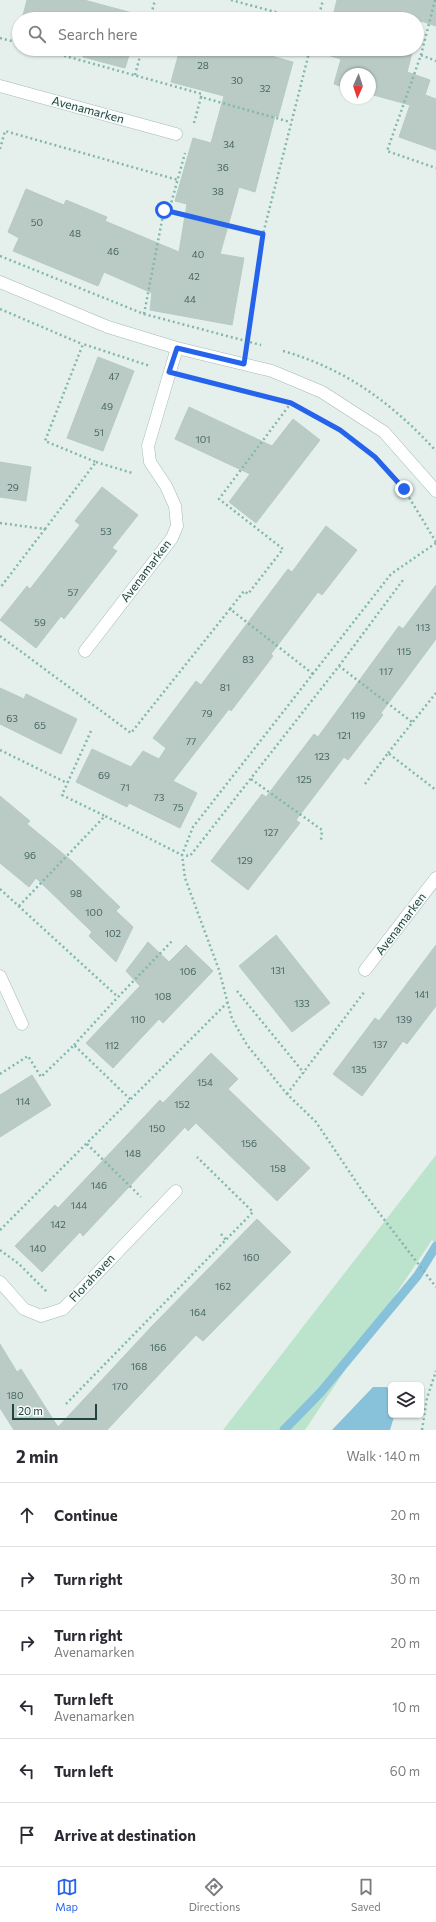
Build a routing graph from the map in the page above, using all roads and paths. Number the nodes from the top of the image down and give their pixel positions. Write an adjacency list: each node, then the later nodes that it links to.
1 (155, 0): 5 (path)
2 (231, 0): 6 (path)
3 (323, 0): 7 (path)
4 (435, 0): 10 (path)
5 (152, 12)
6 (275, 12)
7 (320, 12)
8 (0, 38): 9 (path)
9 (12, 41)
10 (424, 44)
11 (66, 56): 16 (path)
12 (140, 56): 16 (path)
13 (308, 56): 19 (path)
14 (421, 56): 15 (path); 24 (path)
15 (436, 61)
16 (135, 75): 18 (path)
17 (0, 86): 21 (street, Avenamarken)
18 (201, 97): 19 (path); 20 (path)
19 (290, 122): 27 (path)
20 (194, 124)
21 (176, 134)
22 (0, 150): 25 (path)
23 (186, 152): 25 (path)
24 (436, 168)
25 (178, 180): 26 (path)
26 (169, 211): 27 (path); 30 (path)
27 (263, 234): 33 (path)
28 (0, 282): 32 (street)
29 (0, 309): 31 (path)
30 (144, 314)
31 (82, 344): 34 (path); 38 (path)
32 (177, 348): 33 (street); 34 (street, Avenamarken)
33 (244, 364): 42 (street)
34 (169, 372): 35 (path); 50 (street, Avenamarken)
35 (291, 403): 36 (path); 48 (path)
36 (334, 427)
37 (346, 434): 39 (path)
38 (96, 462): 40 (path); 44 (path)
39 (380, 462)
40 (138, 475)
41 (399, 483): 45 (path)
42 (436, 491)
43 (0, 523): 44 (path)
44 (45, 529): 47 (path)
45 (436, 543): 52 (path)
46 (403, 580): 51 (path)
47 (0, 588)
48 (230, 609): 49 (path); 52 (path)
49 (0, 636)
50 (85, 651)
51 (339, 666): 54 (path); 58 (path)
52 (313, 674): 64 (path)
53 (436, 693): 54 (path)
54 (412, 722): 57 (path)
55 (91, 731): 59 (path)
56 (0, 750): 59 (path)
57 (388, 753): 60 (path); 61 (path)
58 (251, 779): 63 (path); 64 (path)
59 (67, 782): 62 (path)
60 (365, 784)
61 (436, 790)
62 (105, 816): 64 (path); 67 (path)
63 (321, 840)
64 (182, 855): 73 (path)
65 (436, 878): 69 (street, Avenamarken)
66 (0, 889): 67 (path)
67 (19, 906): 72 (path)
68 (173, 940): 72 (path)
69 (365, 970): 76 (path)
70 (0, 976): 74 (street)
71 (238, 991): 76 (path)
72 (118, 997): 75 (path)
73 (228, 1002): 78 (path); 79 (path)
74 (22, 1024)
75 (74, 1045): 77 (path); 79 (path)
76 (304, 1073): 78 (path)
77 (0, 1074)
78 (287, 1094): 89 (path)
79 (131, 1100): 80 (path)
80 (87, 1144): 83 (path); 84 (path)
81 (196, 1157): 86 (path)
82 (176, 1191): 83 (street, Florahaven)
83 (156, 1211): 92 (street, Florahaven)
84 (0, 1230)
85 (221, 1234): 86 (path)
86 (226, 1240): 91 (path)
87 (0, 1250): 92 (path)
88 (0, 1282): 92 (street, Florahaven)
89 (436, 1287)
90 (172, 1289): 91 (path)
91 (175, 1292): 94 (path)
92 (63, 1309)
93 (118, 1343): 94 (path)
94 (122, 1347): 96 (path)
95 (436, 1371): 97 (path)
96 (66, 1404)
97 (422, 1430)

